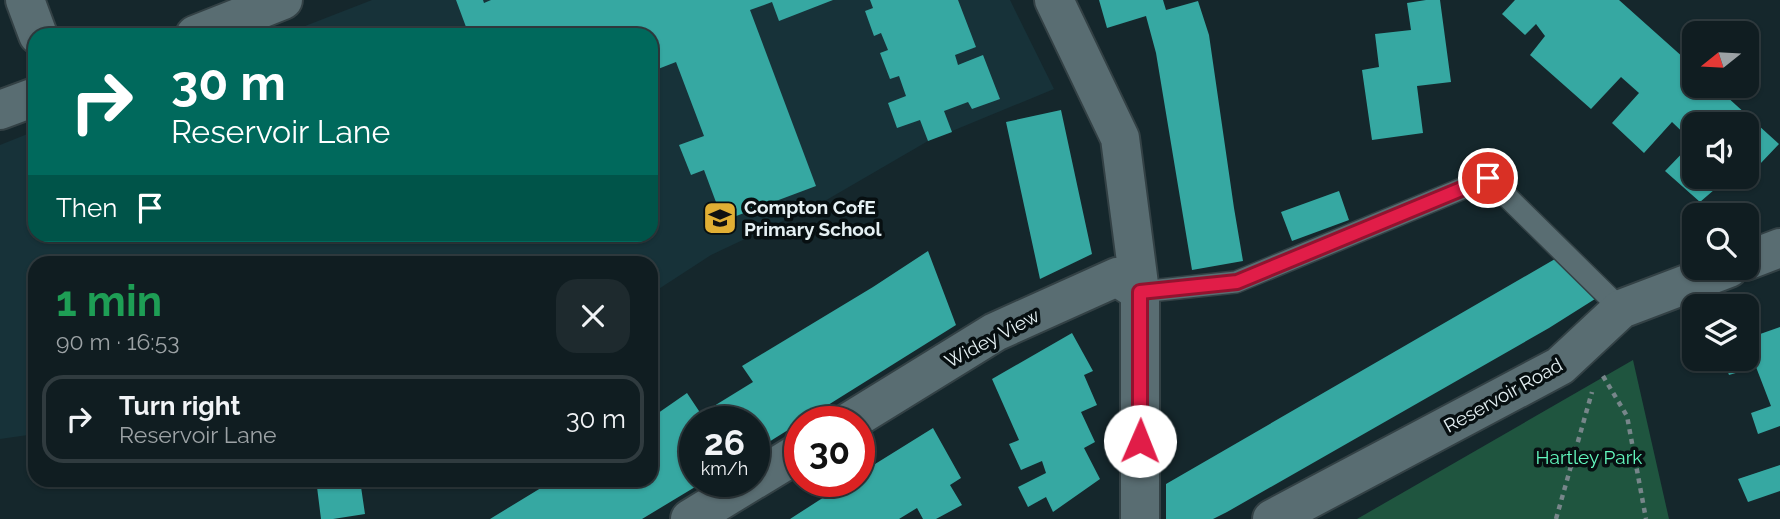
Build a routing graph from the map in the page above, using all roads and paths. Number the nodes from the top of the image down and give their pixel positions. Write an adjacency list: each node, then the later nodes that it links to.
1 (25, 0): 4 (street)
2 (283, 0): 5 (street)
3 (1054, 0): 11 (street)
4 (35, 28)
5 (213, 28)
6 (28, 100): 7 (street)
7 (0, 110)
8 (1780, 248): 9 (street)
9 (1759, 256)
10 (1697, 280): 12 (street, Reservoir Road)
11 (1140, 292): 12 (lane); 13 (street, Widey View); 16 (street)
12 (1621, 309): 17 (street, Reservoir Road)
13 (875, 406)
14 (726, 497): 15 (street)
15 (690, 519)
16 (1140, 519)
17 (1272, 519)
18 (1556, 519): 19 (path)
19 (1646, 519)

